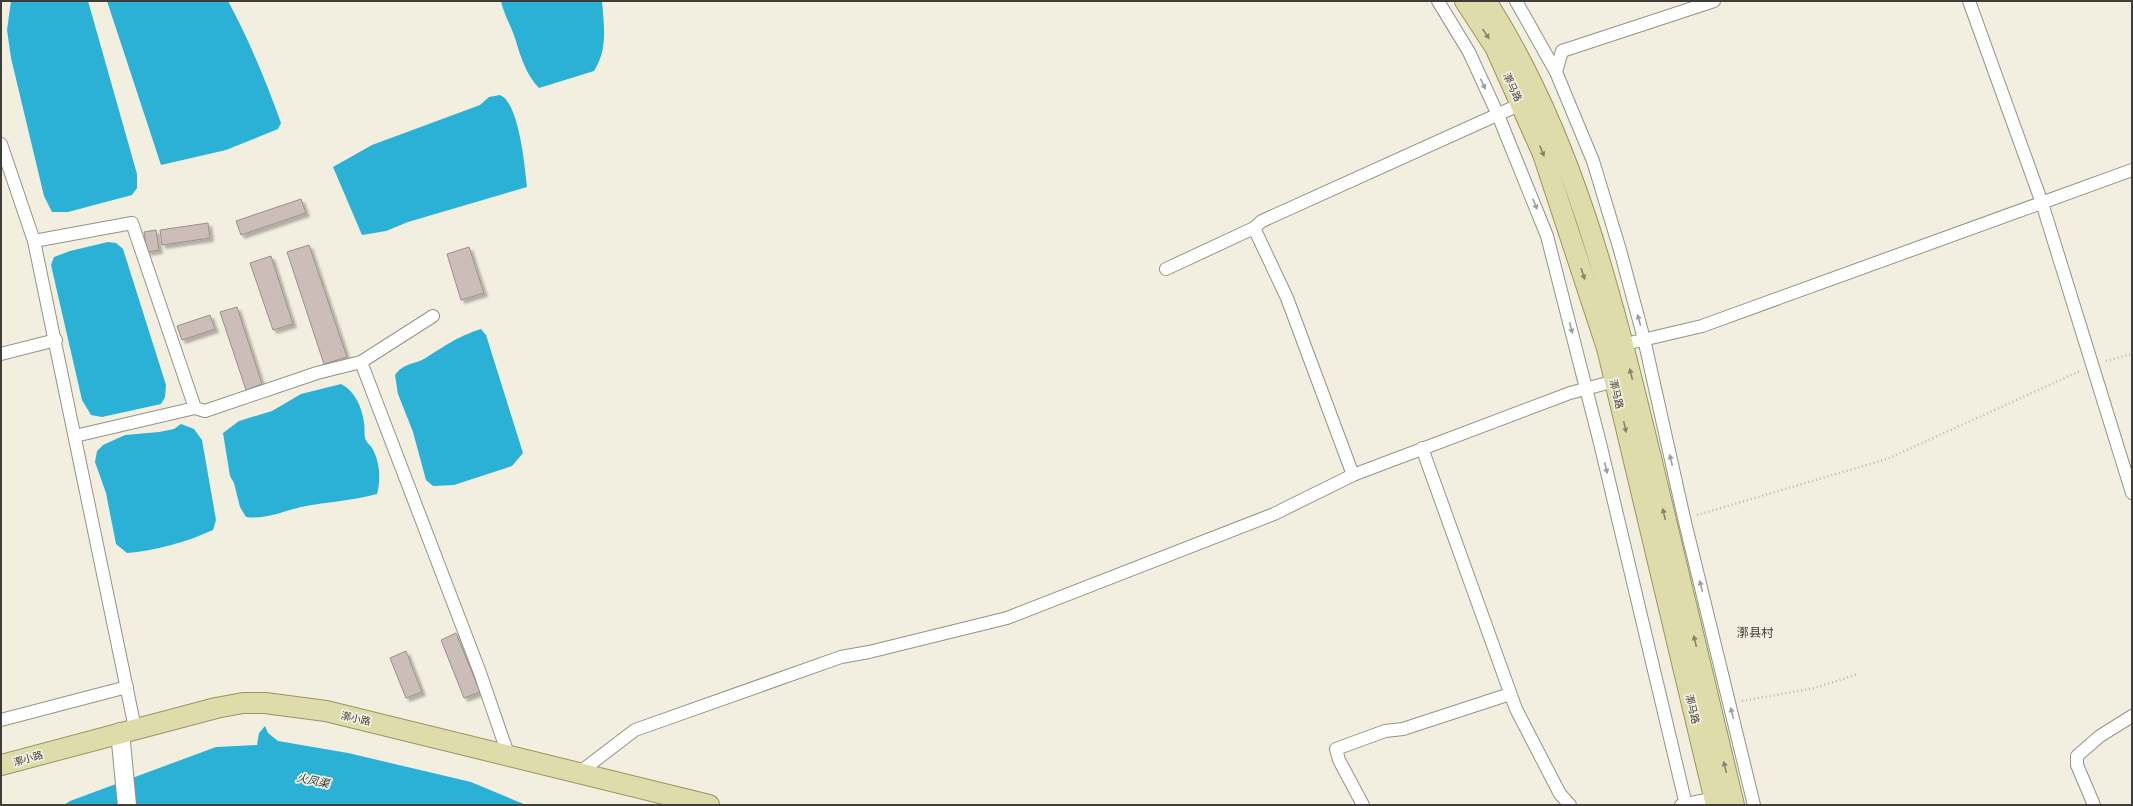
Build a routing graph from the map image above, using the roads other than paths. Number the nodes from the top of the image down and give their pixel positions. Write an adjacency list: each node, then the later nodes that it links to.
1 (1438, 1): 9 (street, one-way to 9)
2 (1465, 1): 8 (main road, 漷马路, one-way to 8)
3 (1486, 1): 19 (main road, 漷马路)
4 (1516, 1): 7 (street)
5 (1714, 1): 7 (street)
6 (1969, 1): 12 (street)
7 (1556, 72): 17 (street, one-way to 7)
8 (1521, 104): 9 (street); 19 (main road, 漷马路, one-way to 19)
9 (1498, 115): 13 (street); 23 (street, one-way to 23)
10 (1, 144): 14 (street)
11 (2132, 170): 12 (street)
12 (2042, 202): 17 (street); 28 (street)
13 (1254, 228): 15 (street); 27 (street)
14 (34, 241): 18 (street); 24 (street)
15 (1166, 269)
16 (432, 316): 21 (street)
17 (1644, 339): 19 (street); 44 (street, one-way to 17)
18 (56, 340): 20 (street); 25 (street)
19 (1615, 346): 22 (main road, 漷马路); 43 (main road, 漷马路, one-way to 19)
20 (1, 354)
21 (361, 362): 24 (street); 34 (street)
22 (1614, 381): 23 (street); 37 (main road, 漷马路, one-way to 37)
23 (1586, 389): 26 (street); 42 (street, one-way to 42)
24 (195, 408): 25 (street)
25 (75, 436): 29 (street)
26 (1422, 448): 27 (street); 30 (street)
27 (1353, 474): 36 (street)
28 (2132, 493)
29 (127, 687): 32 (street); 33 (street)
30 (1510, 694): 40 (street); 41 (street)
31 (2132, 716): 45 (street)
32 (1, 720)
33 (127, 730): 34 (main road, 漷小路); 35 (main road, 漷小路); 38 (street)
34 (508, 754): 36 (main road, 漷小路)
35 (1, 765)
36 (580, 772): 39 (main road, 漷小路)
37 (1715, 802): 42 (street)
38 (127, 805)
39 (709, 805)
40 (1363, 805)
41 (1570, 805)
42 (1684, 805)
43 (1734, 805)
44 (1754, 805)
45 (2094, 805)

